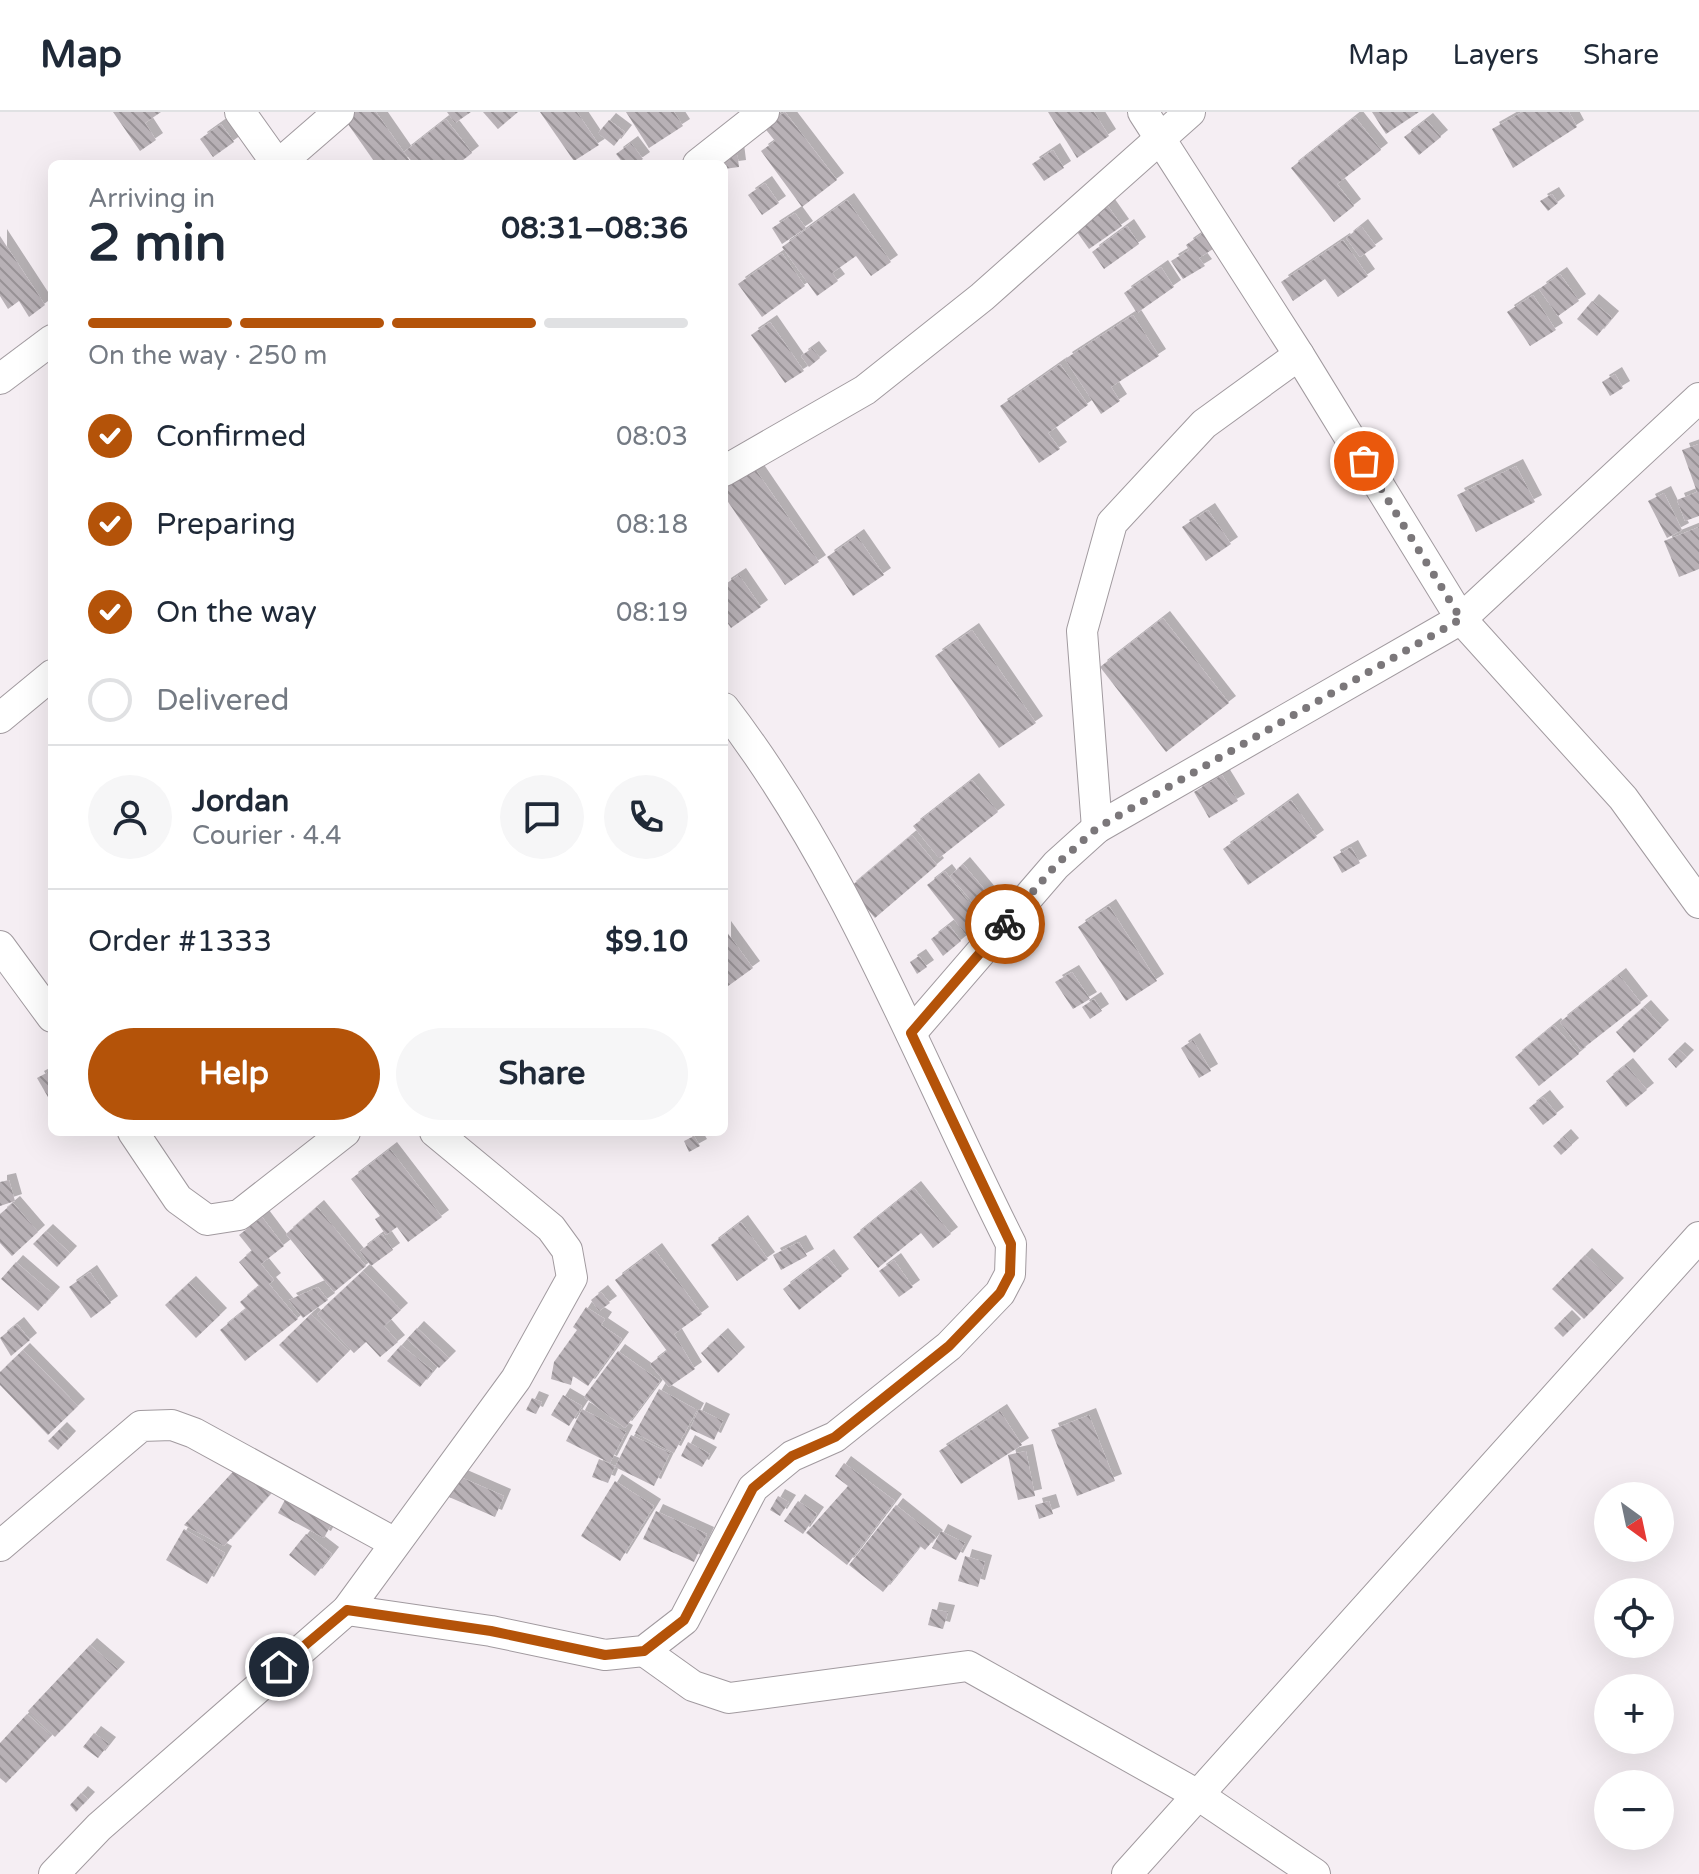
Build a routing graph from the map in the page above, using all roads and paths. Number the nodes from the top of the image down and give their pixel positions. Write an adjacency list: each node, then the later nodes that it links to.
1 (240, 112): 7 (street)
2 (339, 112): 8 (street)
3 (764, 112): 9 (street)
4 (1143, 112): 6 (street)
5 (1190, 112): 6 (street)
6 (1161, 138): 11 (street); 14 (street)
7 (275, 160)
8 (283, 160)
9 (703, 160)
10 (48, 343): 12 (street)
11 (1299, 355): 15 (street); 19 (street)
12 (0, 379)
13 (1699, 398): 15 (street)
14 (728, 469)
15 (1461, 619): 19 (street); 20 (street)
16 (48, 678): 18 (street)
17 (728, 714): 23 (street)
18 (0, 718)
19 (1097, 828): 23 (street)
20 (1699, 903)
21 (0, 946): 22 (street)
22 (48, 1012)
23 (911, 1033): 31 (street)
24 (136, 1136): 25 (street)
25 (340, 1136)
26 (440, 1136): 28 (street)
27 (1699, 1237): 32 (street)
28 (395, 1543): 29 (street); 30 (street)
29 (0, 1546)
30 (347, 1610): 31 (street); 33 (street)
31 (644, 1651): 32 (street)
32 (1198, 1795): 34 (street); 35 (street)
33 (54, 1874)
34 (1127, 1874)
35 (1315, 1874)

